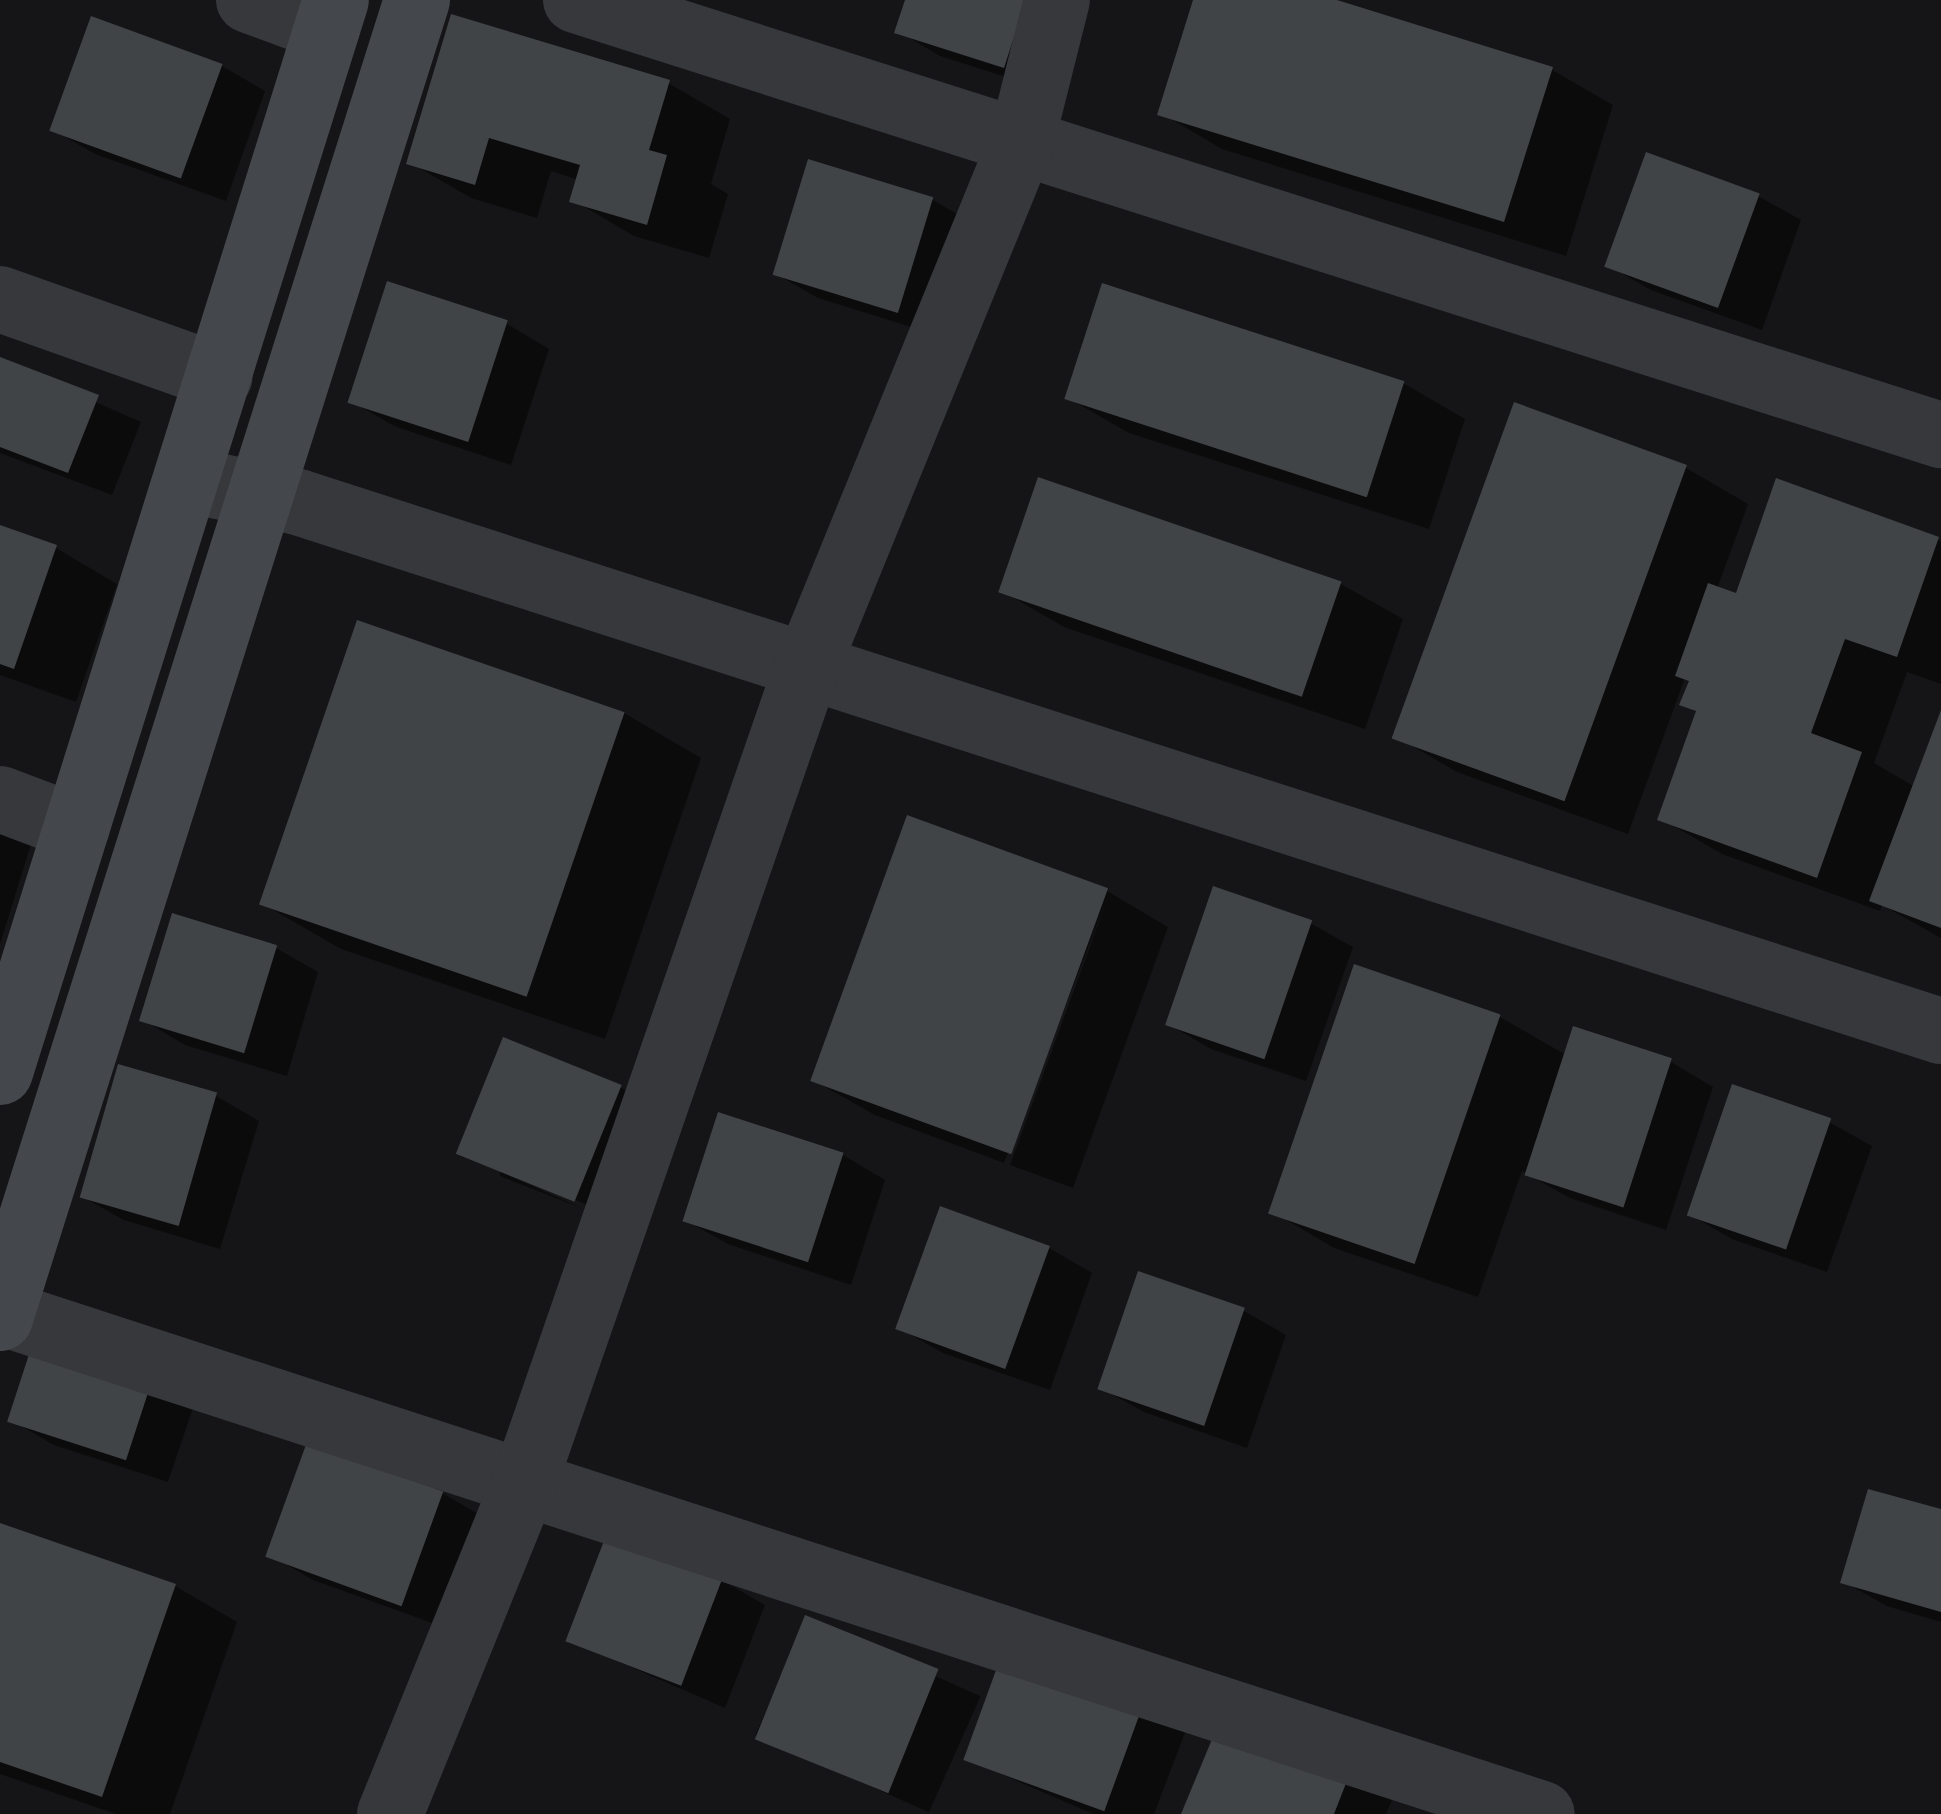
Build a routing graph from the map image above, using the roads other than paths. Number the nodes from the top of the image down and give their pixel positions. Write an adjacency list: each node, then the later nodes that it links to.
1 (249, 0): 5 (street)
2 (417, 0): 11 (main road)
3 (576, 0): 6 (street)
4 (1057, 0): 6 (street)
5 (331, 14): 8 (main road)
6 (1021, 143): 9 (street); 12 (street)
7 (0, 299): 8 (street)
8 (220, 377): 10 (main road)
9 (1941, 434)
10 (187, 480): 11 (street); 14 (main road)
11 (261, 501): 12 (street); 17 (main road)
12 (807, 668): 15 (street); 18 (street)
13 (0, 799): 14 (street)
14 (77, 828): 16 (main road)
15 (1941, 1031)
16 (0, 1072)
17 (1, 1315): 18 (street)
18 (524, 1484): 19 (street); 20 (street)
19 (390, 1814)
20 (1542, 1814)

